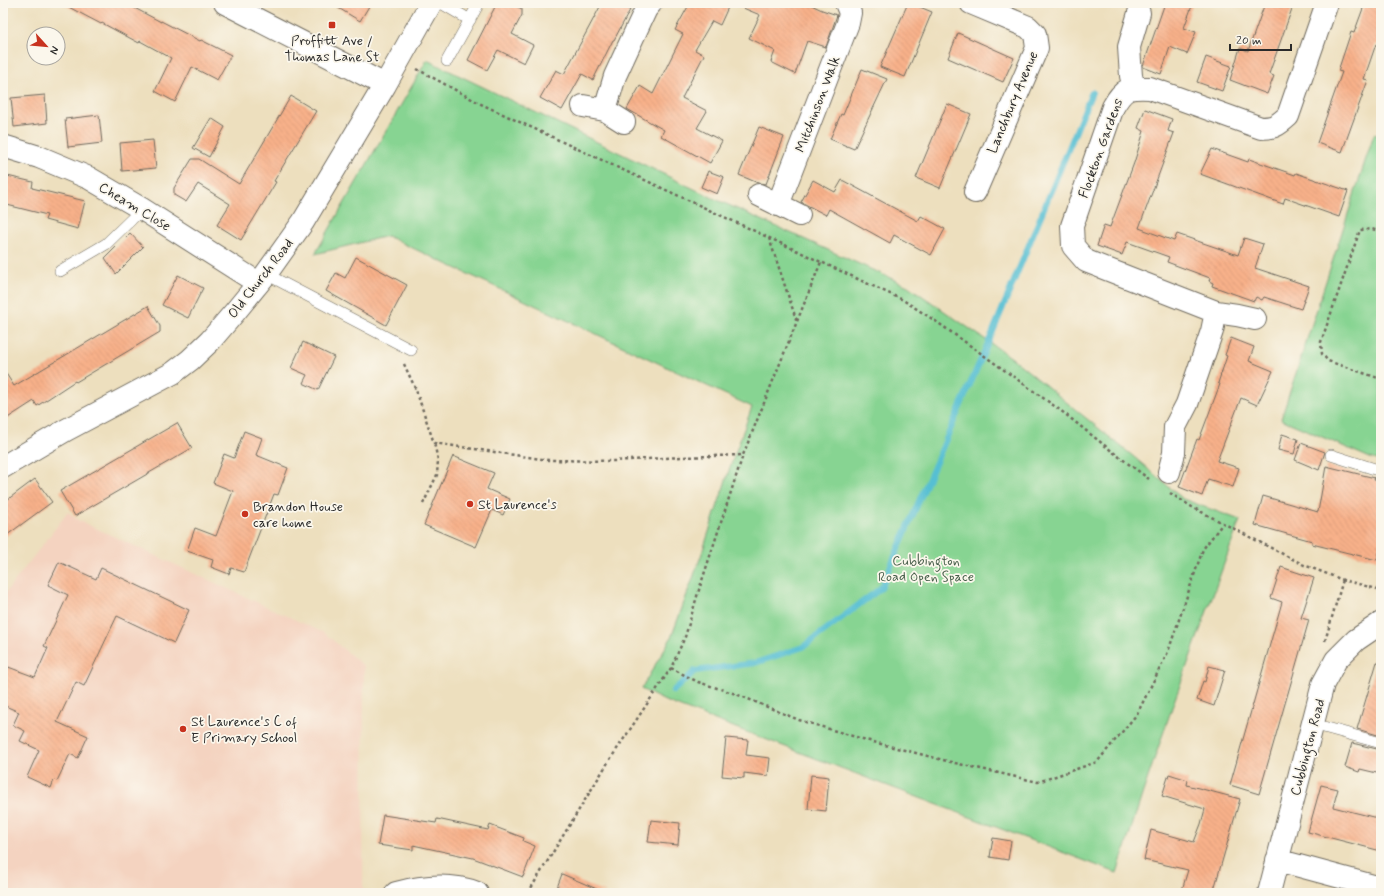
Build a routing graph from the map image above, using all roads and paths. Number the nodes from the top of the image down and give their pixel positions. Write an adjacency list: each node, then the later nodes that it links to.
1 (225, 3): 13 (street)
2 (431, 3): 11 (street, Old Church Road)
3 (441, 3): 10 (lane)
4 (479, 3): 10 (lane)
5 (651, 3): 16 (street)
6 (846, 3): 21 (street, Mitchinson Walk)
7 (971, 3): 19 (street, Lanchbury Avenue)
8 (1328, 3): 14 (street, Flockton Gardens)
9 (1139, 13): 14 (street)
10 (470, 20): 12 (lane)
11 (399, 60): 13 (street, Old Church Road); 23 (path)
12 (447, 61)
13 (385, 85): 26 (street, Old Church Road)
14 (1134, 87): 27 (street, Flockton Gardens)
15 (583, 106): 16 (street)
16 (605, 110): 17 (street)
17 (624, 122)
18 (3, 146): 20 (street, Cheam Close)
19 (975, 192)
20 (142, 209): 25 (lane); 26 (street, Cheam Close)
21 (800, 215)
22 (1381, 232): 33 (path)
23 (768, 237): 24 (path); 29 (path)
24 (820, 262): 29 (path); 32 (path)
25 (60, 271)
26 (262, 278): 30 (lane); 37 (street, Old Church Road)
27 (1216, 312): 28 (street, Flockton Gardens); 39 (street)
28 (1254, 319)
29 (797, 322): 35 (path)
30 (390, 339): 31 (lane); 34 (path)
31 (411, 350)
32 (990, 359)
33 (1381, 379)
34 (434, 443): 35 (path); 40 (path)
35 (743, 455): 45 (path)
36 (1331, 455): 38 (lane)
37 (3, 467)
38 (1381, 471)
39 (1169, 472)
40 (423, 504)
41 (1223, 523): 45 (path)
42 (1343, 580): 44 (path)
43 (1381, 623): 46 (street, Cubbington Road)
44 (1324, 643)
45 (671, 668): 52 (path)
46 (1312, 724): 47 (lane); 48 (street, Cubbington Road)
47 (1381, 743)
48 (1277, 860): 49 (street); 53 (street, Cubbington Road)
49 (1381, 888)
50 (396, 893): 51 (street)
51 (477, 893)
52 (528, 893)
53 (1269, 893)

